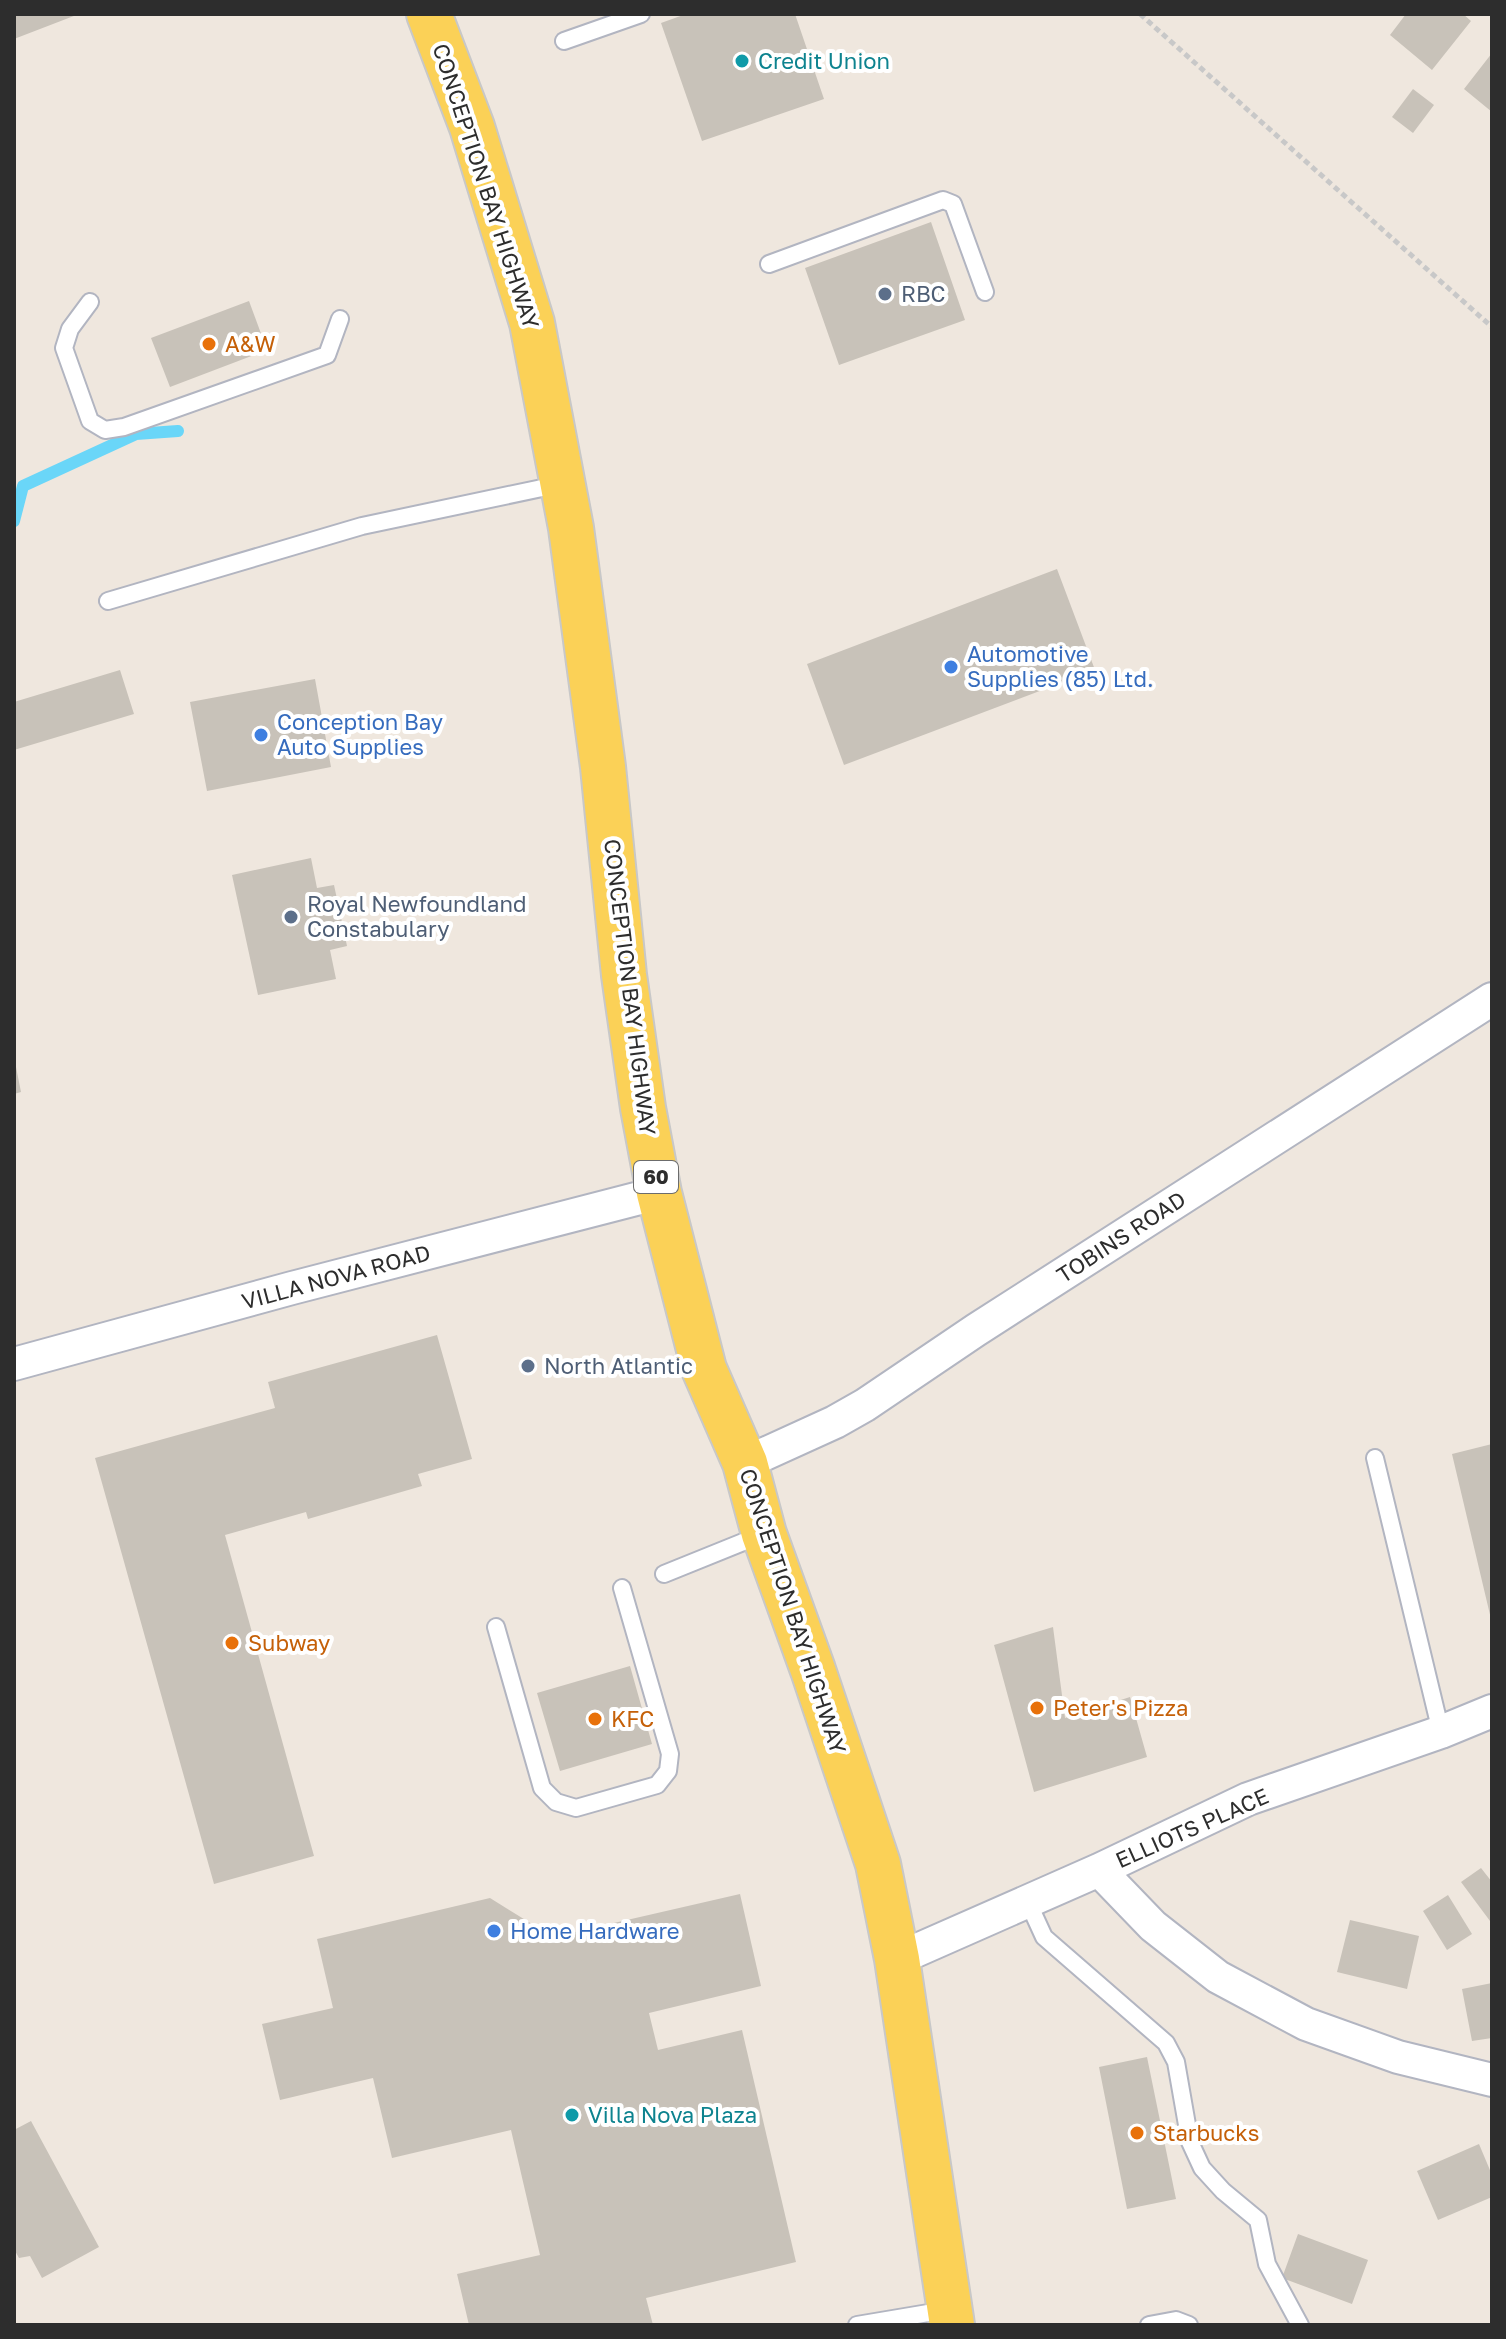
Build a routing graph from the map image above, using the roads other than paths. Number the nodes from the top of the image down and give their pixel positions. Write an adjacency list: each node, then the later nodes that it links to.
1 (429, 14): 8 (main road, CONCEPTION BAY HIGHWAY / 60)
2 (641, 14): 3 (lane)
3 (564, 41)
4 (769, 264): 5 (lane)
5 (985, 292)
6 (90, 302): 7 (lane)
7 (340, 319)
8 (562, 484): 9 (lane); 11 (main road, CONCEPTION BAY HIGHWAY / 60)
9 (108, 601)
10 (1492, 999): 14 (street, TOBINS ROAD)
11 (659, 1193): 12 (street, VILLA NOVA ROAD); 14 (main road, CONCEPTION BAY HIGHWAY / 60)
12 (14, 1364)
13 (1375, 1458): 20 (lane)
14 (745, 1463): 15 (main road, CONCEPTION BAY HIGHWAY / 60)
15 (764, 1534): 16 (lane); 23 (main road, CONCEPTION BAY HIGHWAY / 60)
16 (664, 1574)
17 (622, 1588): 18 (lane)
18 (496, 1627)
19 (1492, 1711): 20 (street, ELLIOTS PLACE)
20 (1441, 1732): 21 (street, ELLIOTS PLACE)
21 (1099, 1870): 22 (street, ELLIOTS PLACE); 24 (street)
22 (1028, 1902): 23 (street, ELLIOTS PLACE); 29 (lane)
23 (897, 1959): 25 (main road, CONCEPTION BAY HIGHWAY / 60)
24 (1492, 2080)
25 (950, 2317): 26 (lane)
26 (857, 2325)
27 (1149, 2325): 28 (lane)
28 (1189, 2325)
29 (1300, 2325)

